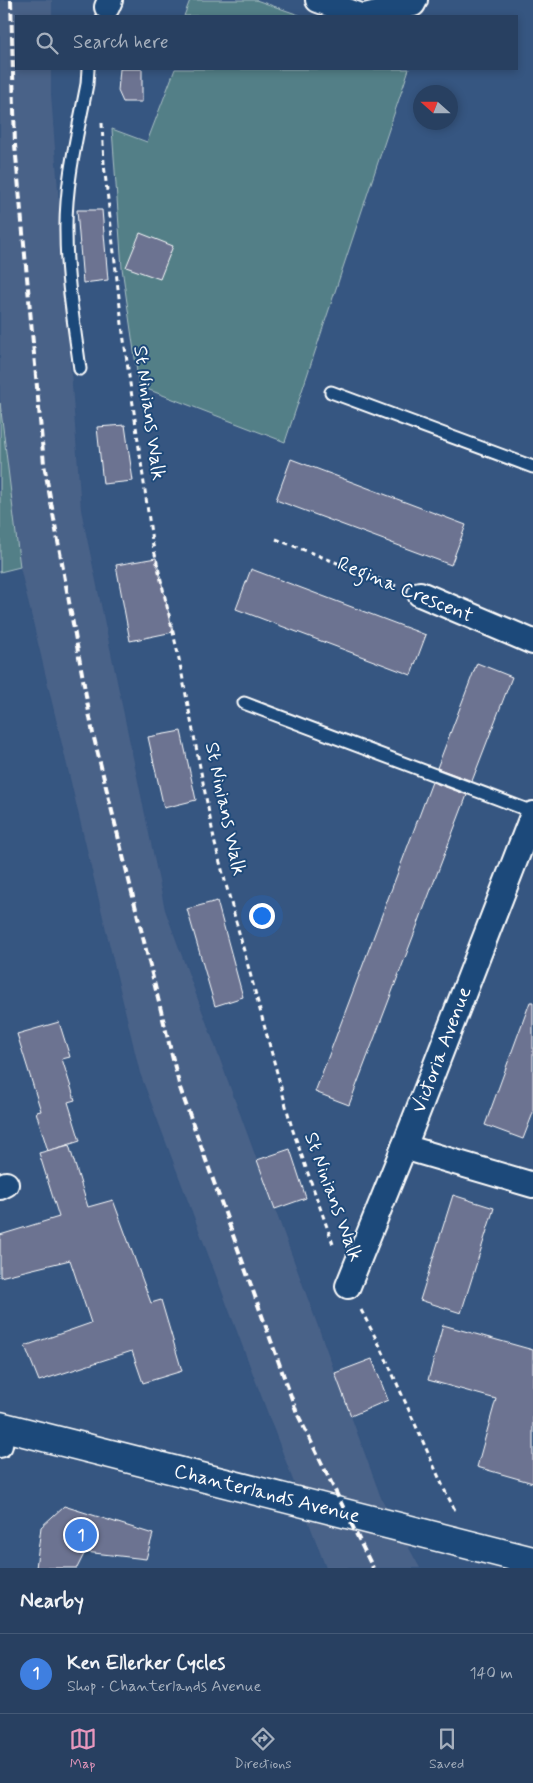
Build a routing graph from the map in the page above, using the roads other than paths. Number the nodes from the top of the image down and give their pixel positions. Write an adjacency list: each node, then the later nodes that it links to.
1 (318, 0): 3 (street)
2 (415, 0): 4 (street)
3 (358, 15)
4 (370, 15)
5 (88, 70): 6 (lane)
6 (80, 369)
7 (331, 392): 8 (lane)
8 (533, 467)
9 (420, 594): 10 (street, Regina Crescent)
10 (533, 642)
11 (244, 703): 12 (lane)
12 (533, 813): 13 (street, Victoria Avenue)
13 (404, 1147): 14 (street); 15 (street, Victoria Avenue)
14 (533, 1185)
15 (348, 1286)
16 (1, 1433): 17 (street, Chanterlands Avenue)
17 (533, 1561)

